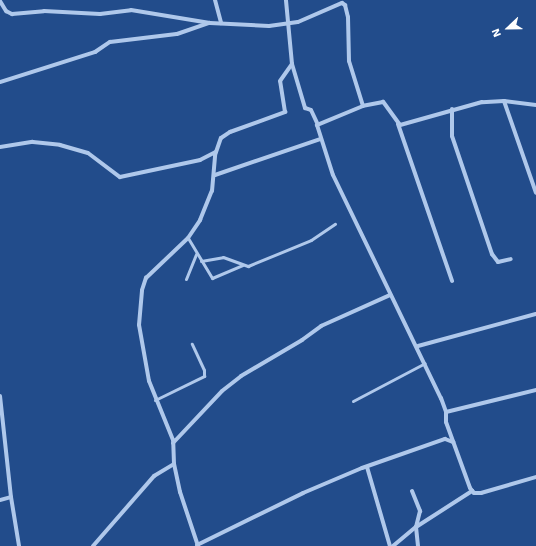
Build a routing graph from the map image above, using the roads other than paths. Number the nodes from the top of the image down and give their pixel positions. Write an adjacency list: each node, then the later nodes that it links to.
1 (215, 0): 6 (street)
2 (286, 0): 7 (street)
3 (0, 1): 5 (street)
4 (343, 2): 7 (street); 12 (street)
5 (210, 23): 6 (street); 9 (street)
6 (221, 23): 7 (street)
7 (290, 24): 8 (street)
8 (292, 64): 14 (street); 18 (street)
9 (0, 82)
10 (504, 101): 11 (street); 13 (street); 20 (street)
11 (536, 105)
12 (363, 106): 14 (street); 15 (street)
13 (452, 109): 15 (street); 24 (street)
14 (317, 124): 16 (street)
15 (398, 124): 28 (street)
16 (320, 140): 19 (street); 29 (street)
17 (0, 147): 18 (street)
18 (216, 152): 19 (street)
19 (214, 175): 22 (street)
20 (536, 194)
21 (335, 224): 26 (lane)
22 (188, 238): 23 (lane); 36 (street)
23 (196, 254): 25 (lane); 27 (lane)
24 (511, 259)
25 (201, 261): 26 (lane); 26 (lane)
26 (242, 264)
27 (186, 279)
28 (452, 281)
29 (390, 295): 32 (street); 40 (street)
30 (536, 314): 32 (street)
31 (192, 344): 36 (lane)
32 (418, 346): 33 (street)
33 (425, 363): 37 (lane); 38 (street)
34 (536, 390): 38 (street)
35 (0, 396): 46 (street)
36 (156, 400): 40 (street)
37 (353, 402)
38 (446, 412): 39 (street)
39 (453, 442): 42 (street); 45 (street)
40 (173, 443): 41 (street)
41 (174, 464): 50 (street); 51 (street)
42 (367, 467): 51 (street); 52 (street)
43 (536, 477): 45 (street)
44 (412, 491): 48 (street)
45 (472, 491): 48 (street)
46 (11, 497): 47 (street); 49 (street)
47 (0, 500)
48 (416, 527): 53 (street); 54 (street)
49 (19, 546)
50 (93, 546)
51 (198, 546)
52 (390, 546)
53 (393, 546)
54 (418, 546)

